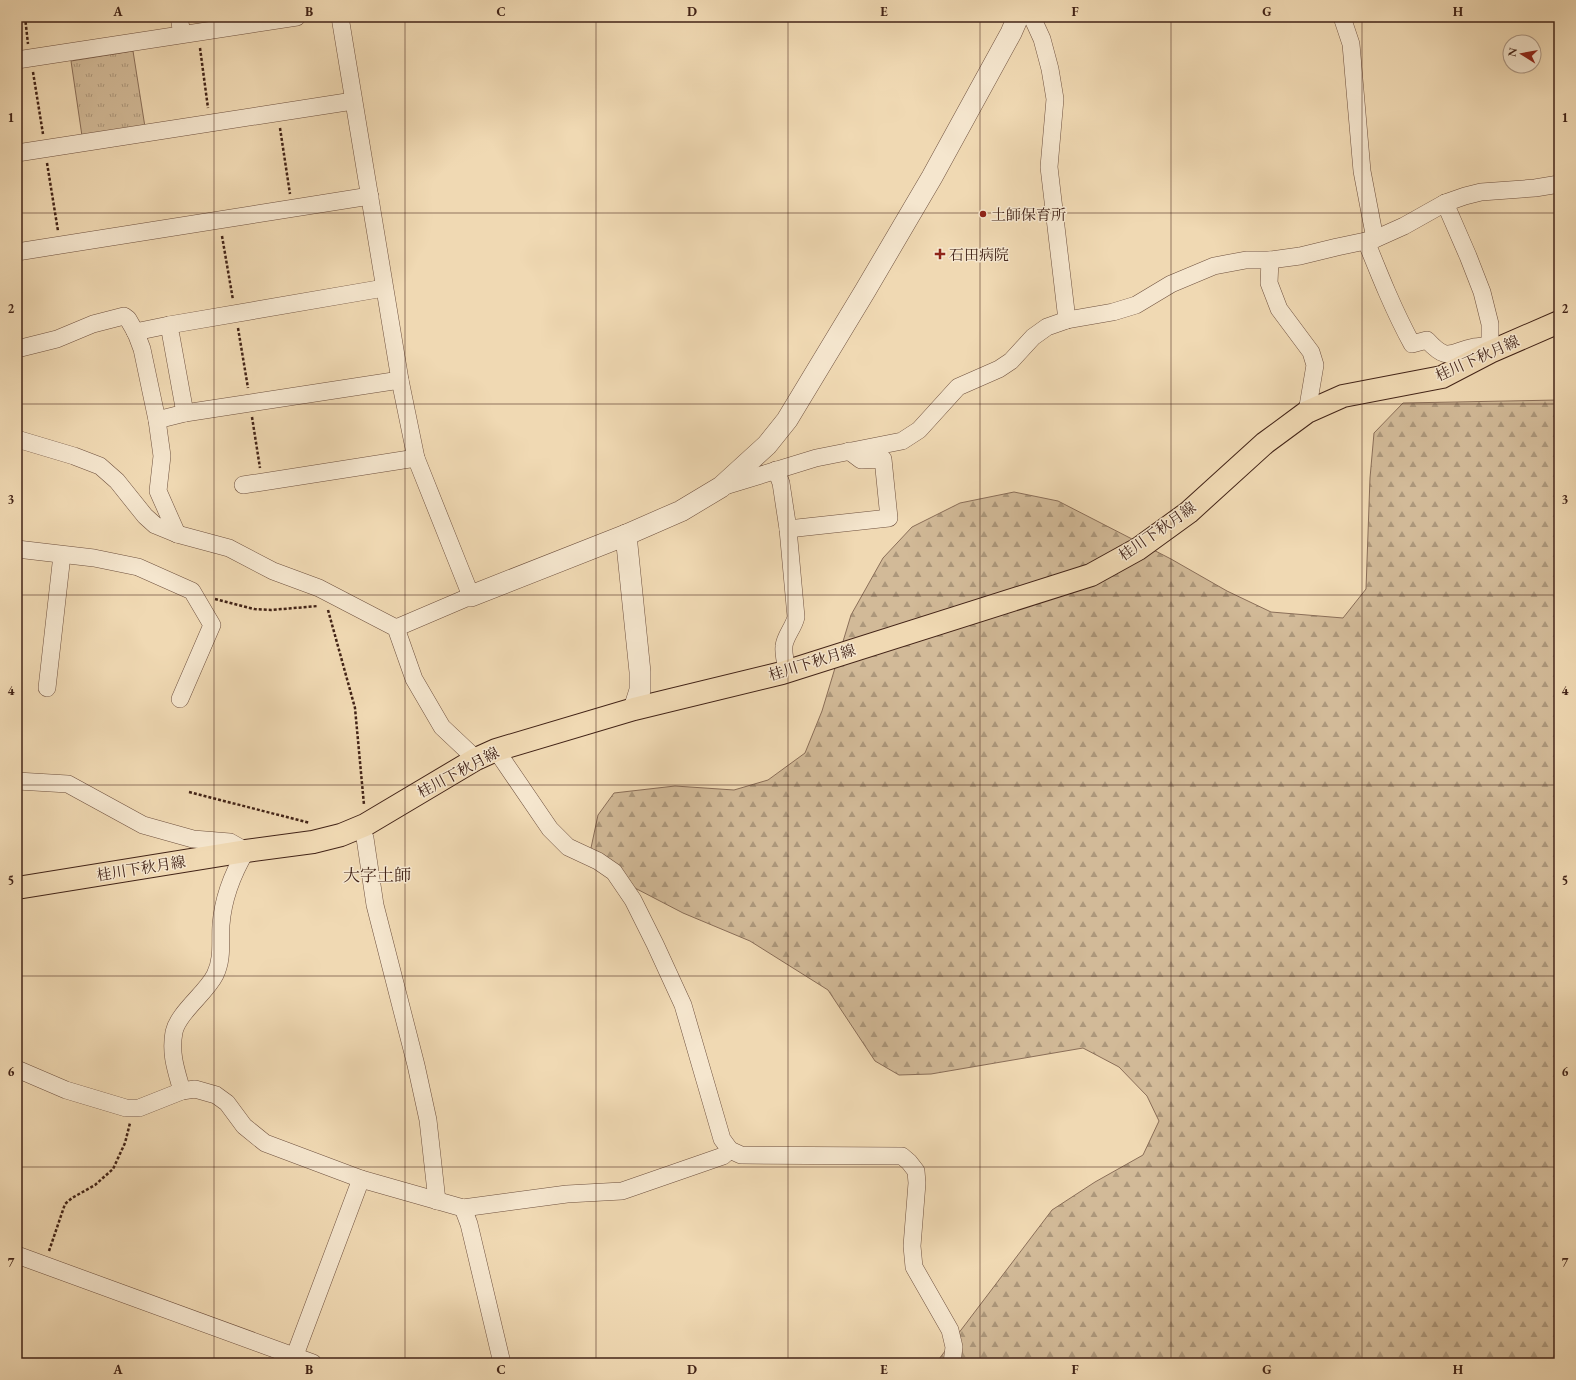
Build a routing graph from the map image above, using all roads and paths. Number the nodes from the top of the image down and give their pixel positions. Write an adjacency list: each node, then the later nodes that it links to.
1 (25, 17): 9 (path)
2 (179, 17): 8 (street)
3 (340, 17): 10 (street)
4 (1018, 17): 43 (street)
5 (1032, 17): 26 (street)
6 (1342, 17): 20 (street)
7 (291, 18): 8 (street)
8 (190, 33): 9 (street); 12 (path)
9 (24, 59): 13 (path)
10 (353, 101): 11 (street); 16 (street)
11 (278, 112): 12 (street); 18 (path)
12 (210, 123): 13 (street)
13 (45, 148): 14 (street); 21 (path)
14 (17, 153)
15 (1559, 184): 17 (street)
16 (370, 196): 18 (street); 24 (street)
17 (1445, 203): 20 (street); 31 (street)
18 (292, 208): 19 (street)
19 (220, 220): 21 (street); 25 (path)
20 (1371, 240): 23 (street); 31 (street)
21 (60, 246): 22 (street)
22 (17, 252)
23 (1270, 260): 26 (street); 34 (street)
24 (384, 288): 25 (street); 32 (street)
25 (236, 314): 28 (street); 33 (path)
26 (1067, 320): 38 (street)
27 (1559, 322): 31 (main road, 桂川下秋月線)
28 (169, 325): 29 (street); 35 (street)
29 (135, 332): 30 (street); 36 (street)
30 (17, 349)
31 (1490, 349): 34 (main road, 桂川下秋月線)
32 (400, 380): 33 (street); 39 (street)
33 (250, 403): 35 (street); 41 (path)
34 (1307, 412): 53 (main road, 桂川下秋月線)
35 (186, 413): 36 (street)
36 (157, 420): 45 (street)
37 (17, 439): 45 (street)
38 (849, 451): 40 (street); 44 (street)
39 (416, 458): 41 (street); 50 (street)
40 (776, 470): 43 (street); 44 (street)
41 (262, 482): 42 (street)
42 (243, 485)
43 (721, 487): 46 (street)
44 (788, 529): 53 (street)
45 (178, 534): 51 (street)
46 (626, 535): 50 (street); 56 (street)
47 (17, 549): 48 (street)
48 (62, 555): 49 (street); 54 (street)
49 (192, 591): 51 (path); 55 (street)
50 (471, 596): 52 (street)
51 (329, 601): 52 (street); 61 (path)
52 (396, 628): 58 (street)
53 (787, 671): 56 (main road, 桂川下秋月線)
54 (47, 688)
55 (180, 699)
56 (634, 709): 57 (main road, 桂川下秋月線)
57 (496, 750): 58 (main road, 桂川下秋月線); 68 (street)
58 (476, 759): 61 (main road, 桂川下秋月線)
59 (17, 781): 63 (street)
60 (189, 792): 62 (path)
61 (363, 825): 62 (main road, 桂川下秋月線); 70 (street)
62 (323, 839): 63 (main road, 桂川下秋月線)
63 (246, 851): 64 (main road, 桂川下秋月線); 66 (street)
64 (17, 888)
65 (17, 1069): 67 (street)
66 (182, 1091): 67 (street); 69 (street)
67 (134, 1108): 73 (path)
68 (730, 1150): 71 (street); 77 (street)
69 (361, 1179): 70 (street); 74 (street)
70 (437, 1201): 71 (street)
71 (463, 1208): 76 (street)
72 (17, 1255): 73 (street)
73 (44, 1265): 74 (street)
74 (294, 1360): 75 (street)
75 (313, 1363)
76 (502, 1363)
77 (952, 1363)

